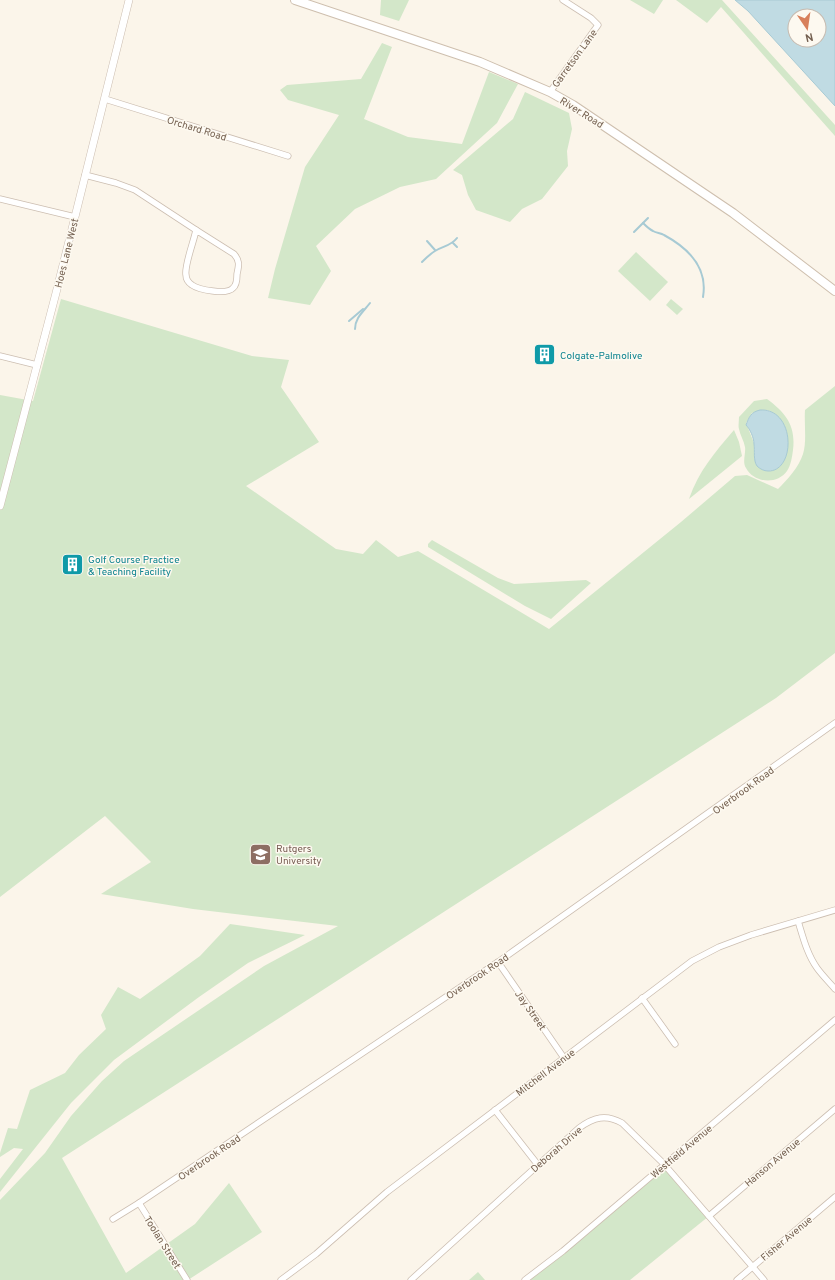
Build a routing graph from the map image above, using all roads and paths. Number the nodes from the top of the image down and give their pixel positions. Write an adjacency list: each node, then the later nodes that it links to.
1 (129, 0): 5 (street, Hoes Lane West)
2 (295, 0): 4 (main road, River Road)
3 (563, 0): 4 (street, Garretson Lane)
4 (550, 92): 11 (main road, River Road)
5 (105, 99): 6 (street, Orchard Road); 7 (street, Hoes Lane West)
6 (288, 156)
7 (85, 175): 9 (street, Hoes Lane West); 10 (street)
8 (0, 199): 9 (street)
9 (75, 217): 13 (street, Hoes Lane West)
10 (196, 230): 10 (street)
11 (835, 291)
12 (0, 356): 13 (street)
13 (37, 365): 14 (street, Hoes Lane West)
14 (0, 506)
15 (835, 724): 18 (street, Overbrook Road)
16 (835, 910): 17 (street, Mitchell Avenue)
17 (798, 921): 19 (street); 20 (street, Mitchell Avenue)
18 (498, 962): 23 (street, Jay Street); 29 (street, Overbrook Road)
19 (835, 989)
20 (642, 998): 22 (street); 23 (street, Mitchell Avenue)
21 (835, 1020): 26 (street, Westfield Avenue)
22 (675, 1044)
23 (564, 1058): 25 (street, Mitchell Avenue)
24 (835, 1109): 30 (street, Hanson Avenue)
25 (495, 1110): 27 (street); 33 (street, Mitchell Avenue)
26 (665, 1164): 27 (street, Deborah Drive); 30 (street, Deborah Drive); 36 (street, Westfield Avenue)
27 (538, 1165): 35 (street, Deborah Drive)
28 (835, 1197): 32 (street, Fisher Avenue)
29 (139, 1203): 31 (street, Overbrook Road); 34 (street, Toolan Street)
30 (709, 1216): 32 (street, Deborah Drive)
31 (114, 1219)
32 (752, 1267): 37 (street, Fisher Avenue); 38 (street, Deborah Drive)
33 (283, 1279)
34 (187, 1280)
35 (411, 1280)
36 (526, 1280)
37 (737, 1280)
38 (764, 1280)

